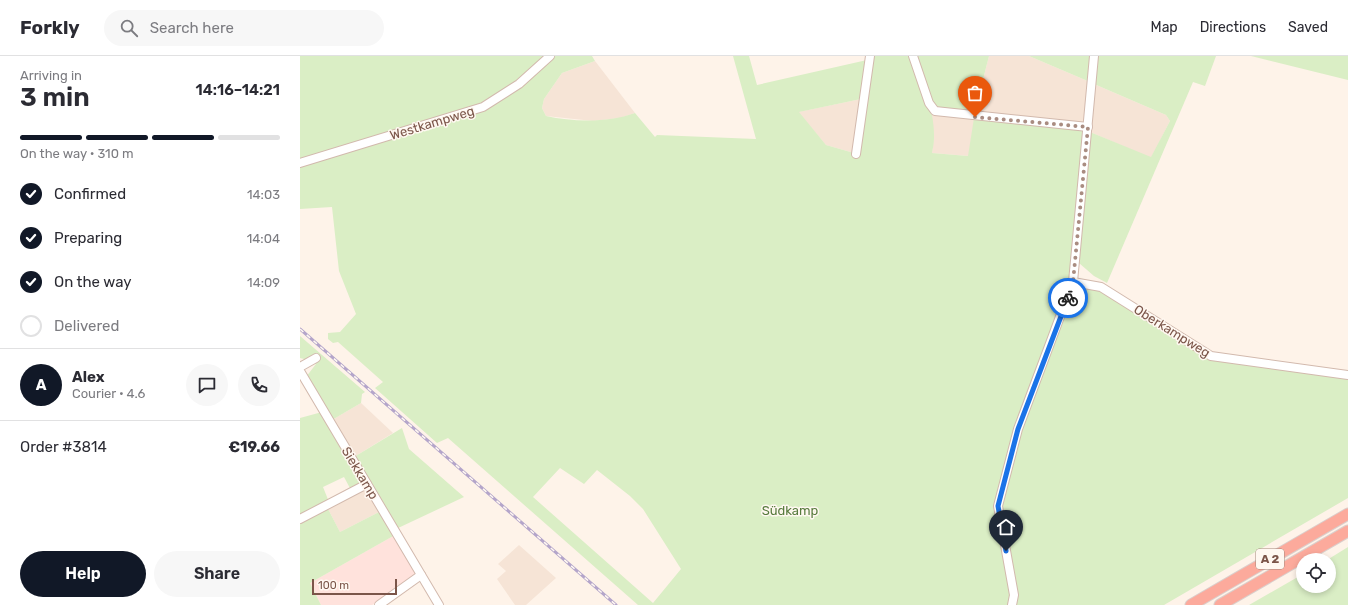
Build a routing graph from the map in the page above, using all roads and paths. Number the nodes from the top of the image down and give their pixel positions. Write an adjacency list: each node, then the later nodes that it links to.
1 (550, 56): 7 (street, Westkampweg)
2 (870, 56): 6 (street)
3 (912, 56): 5 (street)
4 (1094, 56): 5 (street)
5 (1088, 127): 8 (street)
6 (856, 154)
7 (300, 163)
8 (1073, 282): 12 (street, Oberkampweg); 20 (street)
9 (316, 358): 10 (street)
10 (300, 367)
11 (300, 371): 13 (street, Siekkamp)
12 (1348, 374)
13 (367, 484): 15 (street); 17 (street, Siekkamp)
14 (1348, 514): 21 (highway, A 2)
15 (300, 519)
16 (1348, 531): 22 (highway, A 2)
17 (421, 575): 18 (street); 19 (street, Siekkamp)
18 (379, 605)
19 (439, 605)
20 (1012, 605)
21 (1191, 605)
22 (1220, 605)

